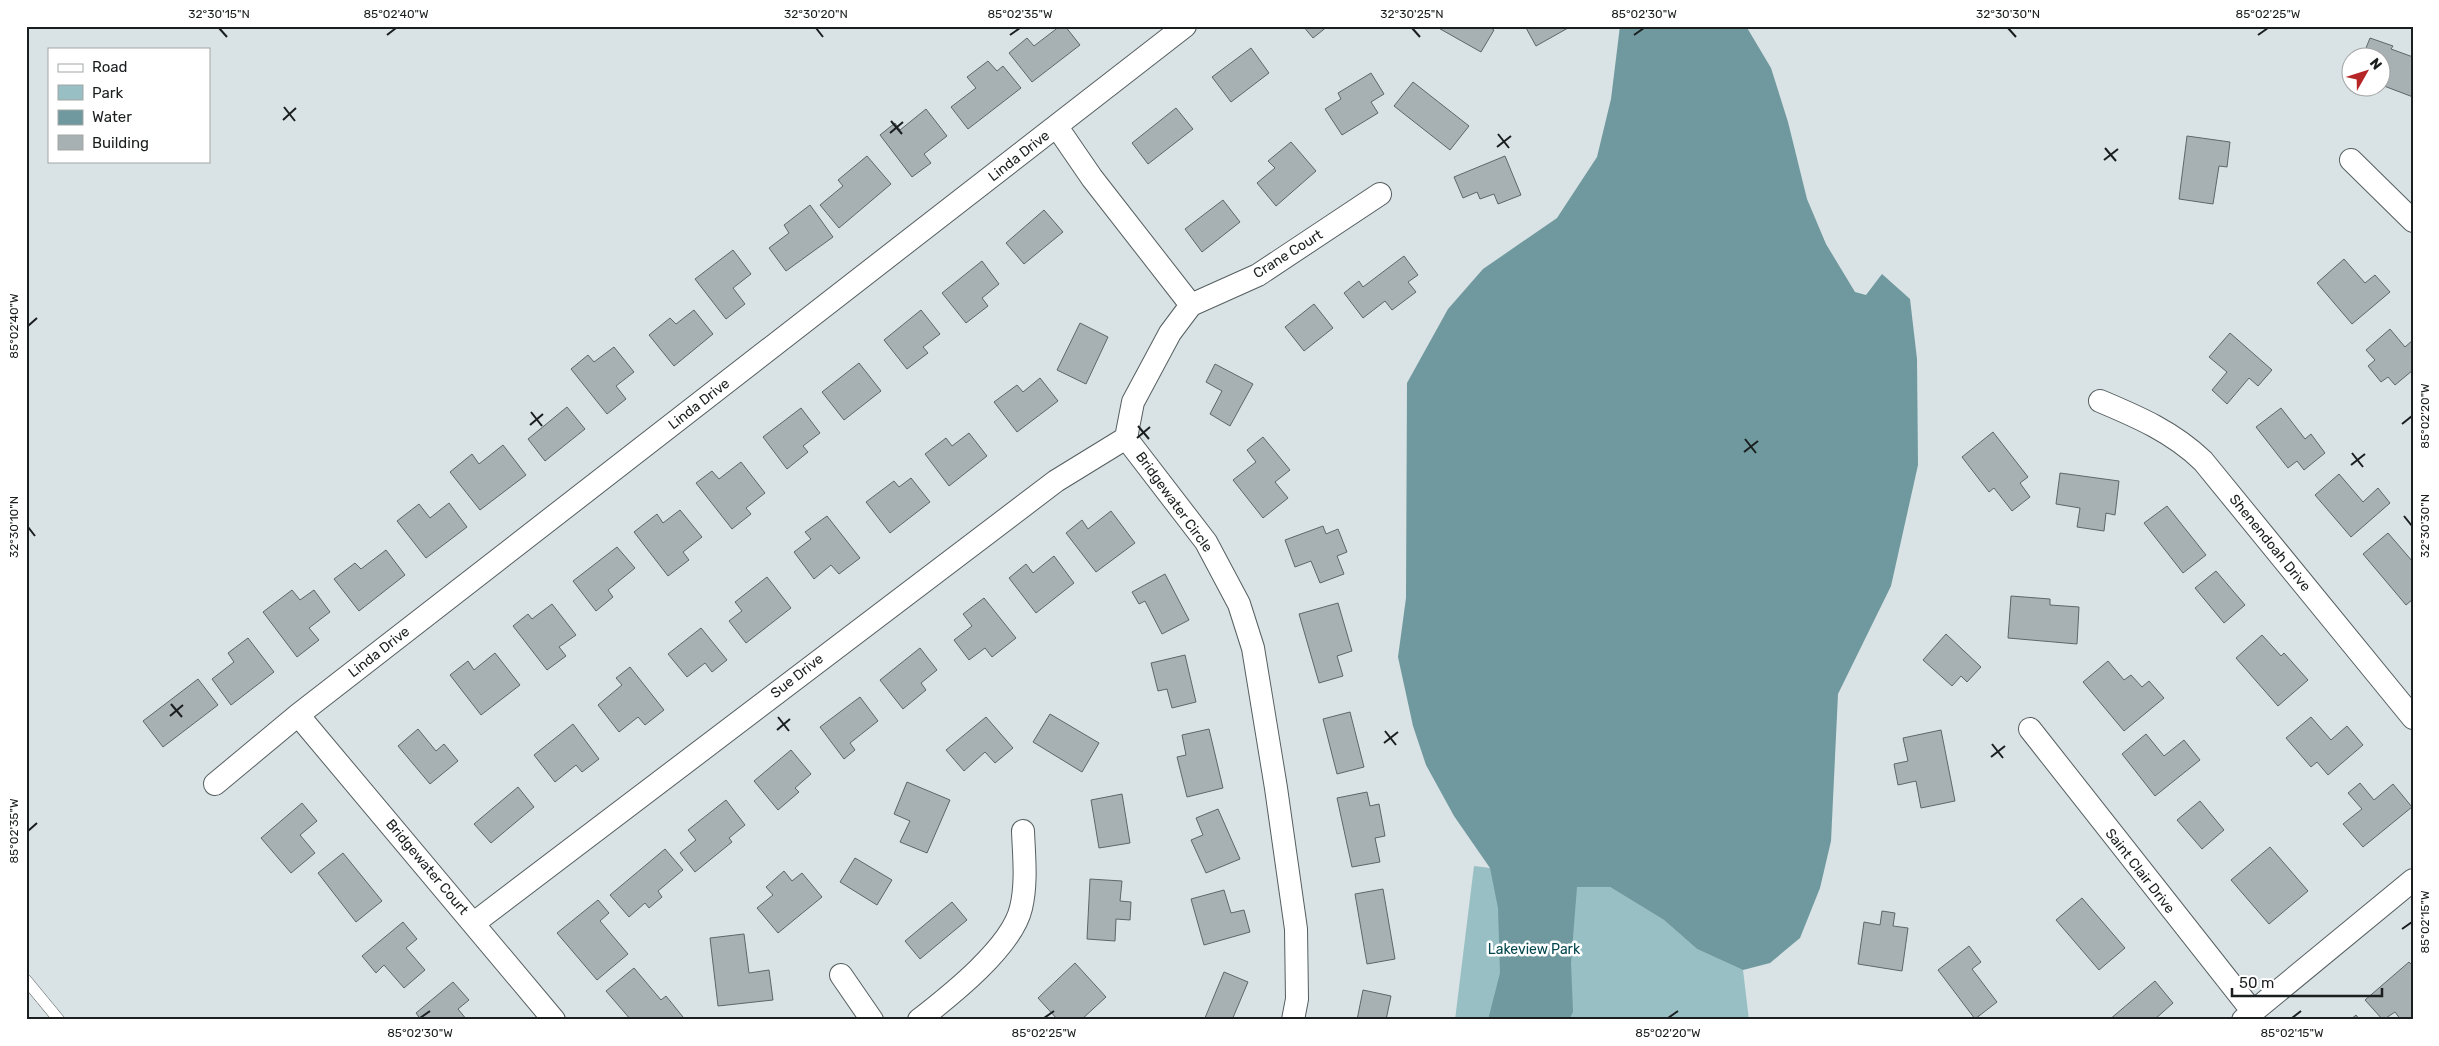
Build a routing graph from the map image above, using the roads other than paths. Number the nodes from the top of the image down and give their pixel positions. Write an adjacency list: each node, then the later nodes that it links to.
1 (1185, 26): 2 (street, Linda Drive)
2 (1056, 127): 6 (street); 9 (street, Linda Drive)
3 (2351, 160): 5 (street)
4 (1380, 194): 6 (street, Crane Court)
5 (2413, 221)
6 (1191, 304): 8 (street, Bridgewater Circle)
7 (2100, 401): 10 (street, Shenendoah Drive)
8 (1126, 438): 15 (street, Sue Drive); 23 (street, Bridgewater Circle)
9 (298, 714): 12 (street, Linda Drive); 15 (street, Bridgewater Court)
10 (2413, 718)
11 (2030, 729): 18 (street, Saint Clair Drive)
12 (215, 784)
13 (1024, 831): 22 (street)
14 (2413, 880): 18 (street)
15 (474, 923): 20 (street, Bridgewater Court)
16 (841, 975): 21 (street)
17 (26, 980): 19 (lane)
18 (2248, 1016)
19 (59, 1020)
20 (554, 1020)
21 (872, 1020)
22 (919, 1020)
23 (1293, 1020)

